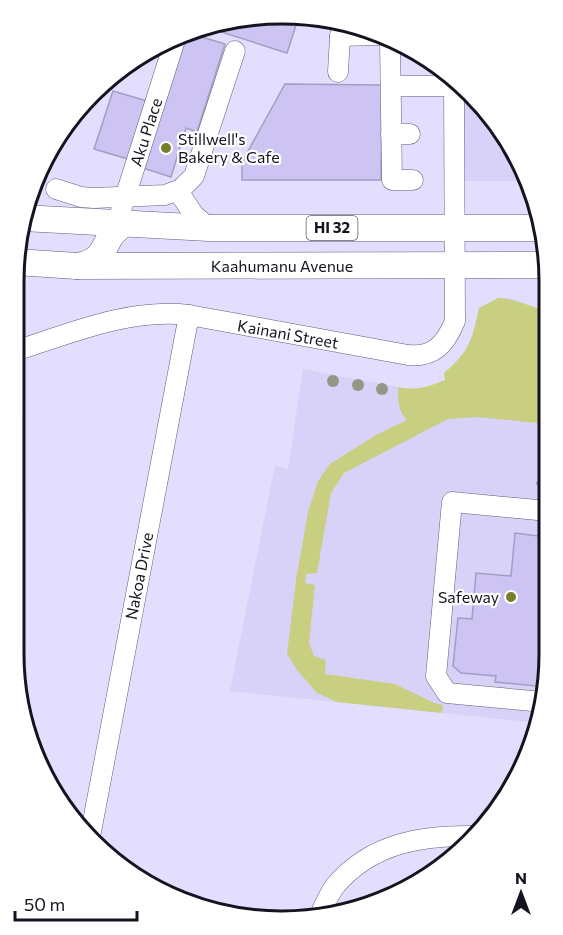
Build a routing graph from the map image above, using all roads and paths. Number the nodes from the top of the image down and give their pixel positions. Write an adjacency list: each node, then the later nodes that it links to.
1 (344, 32): 5 (street)
2 (172, 49): 12 (street, Aku Place)
3 (390, 49): 7 (street)
4 (235, 51): 11 (street)
5 (338, 72)
6 (446, 83): 7 (street)
7 (391, 86): 9 (street)
8 (454, 91): 16 (street, Kainani Street)
9 (413, 180)
10 (56, 189): 12 (street)
11 (178, 191): 12 (street); 15 (street)
12 (125, 198): 14 (street, Aku Place)
13 (32, 219): 14 (main road, HI 32)
14 (123, 224): 15 (main road, HI 32); 21 (main road); 22 (main road)
15 (209, 228): 16 (main road, HI 32)
16 (455, 228): 17 (main road, HI 32); 19 (street, Kainani Street)
17 (533, 228)
18 (25, 263): 21 (main road, Kaahumanu Avenue)
19 (456, 265): 20 (main road, Kaahumanu Avenue); 22 (main road, Kaahumanu Avenue); 23 (street, Kainani Street)
20 (538, 265)
21 (77, 266): 22 (main road, Kaahumanu Avenue)
22 (155, 266)
23 (189, 315): 24 (street, Kainani Street); 29 (street, Nakoa Drive)
24 (24, 348)
25 (536, 483): 26 (path)
26 (539, 483)
27 (539, 510): 28 (street)
28 (534, 701)
29 (92, 827)
30 (464, 836): 31 (street)
31 (324, 907)

